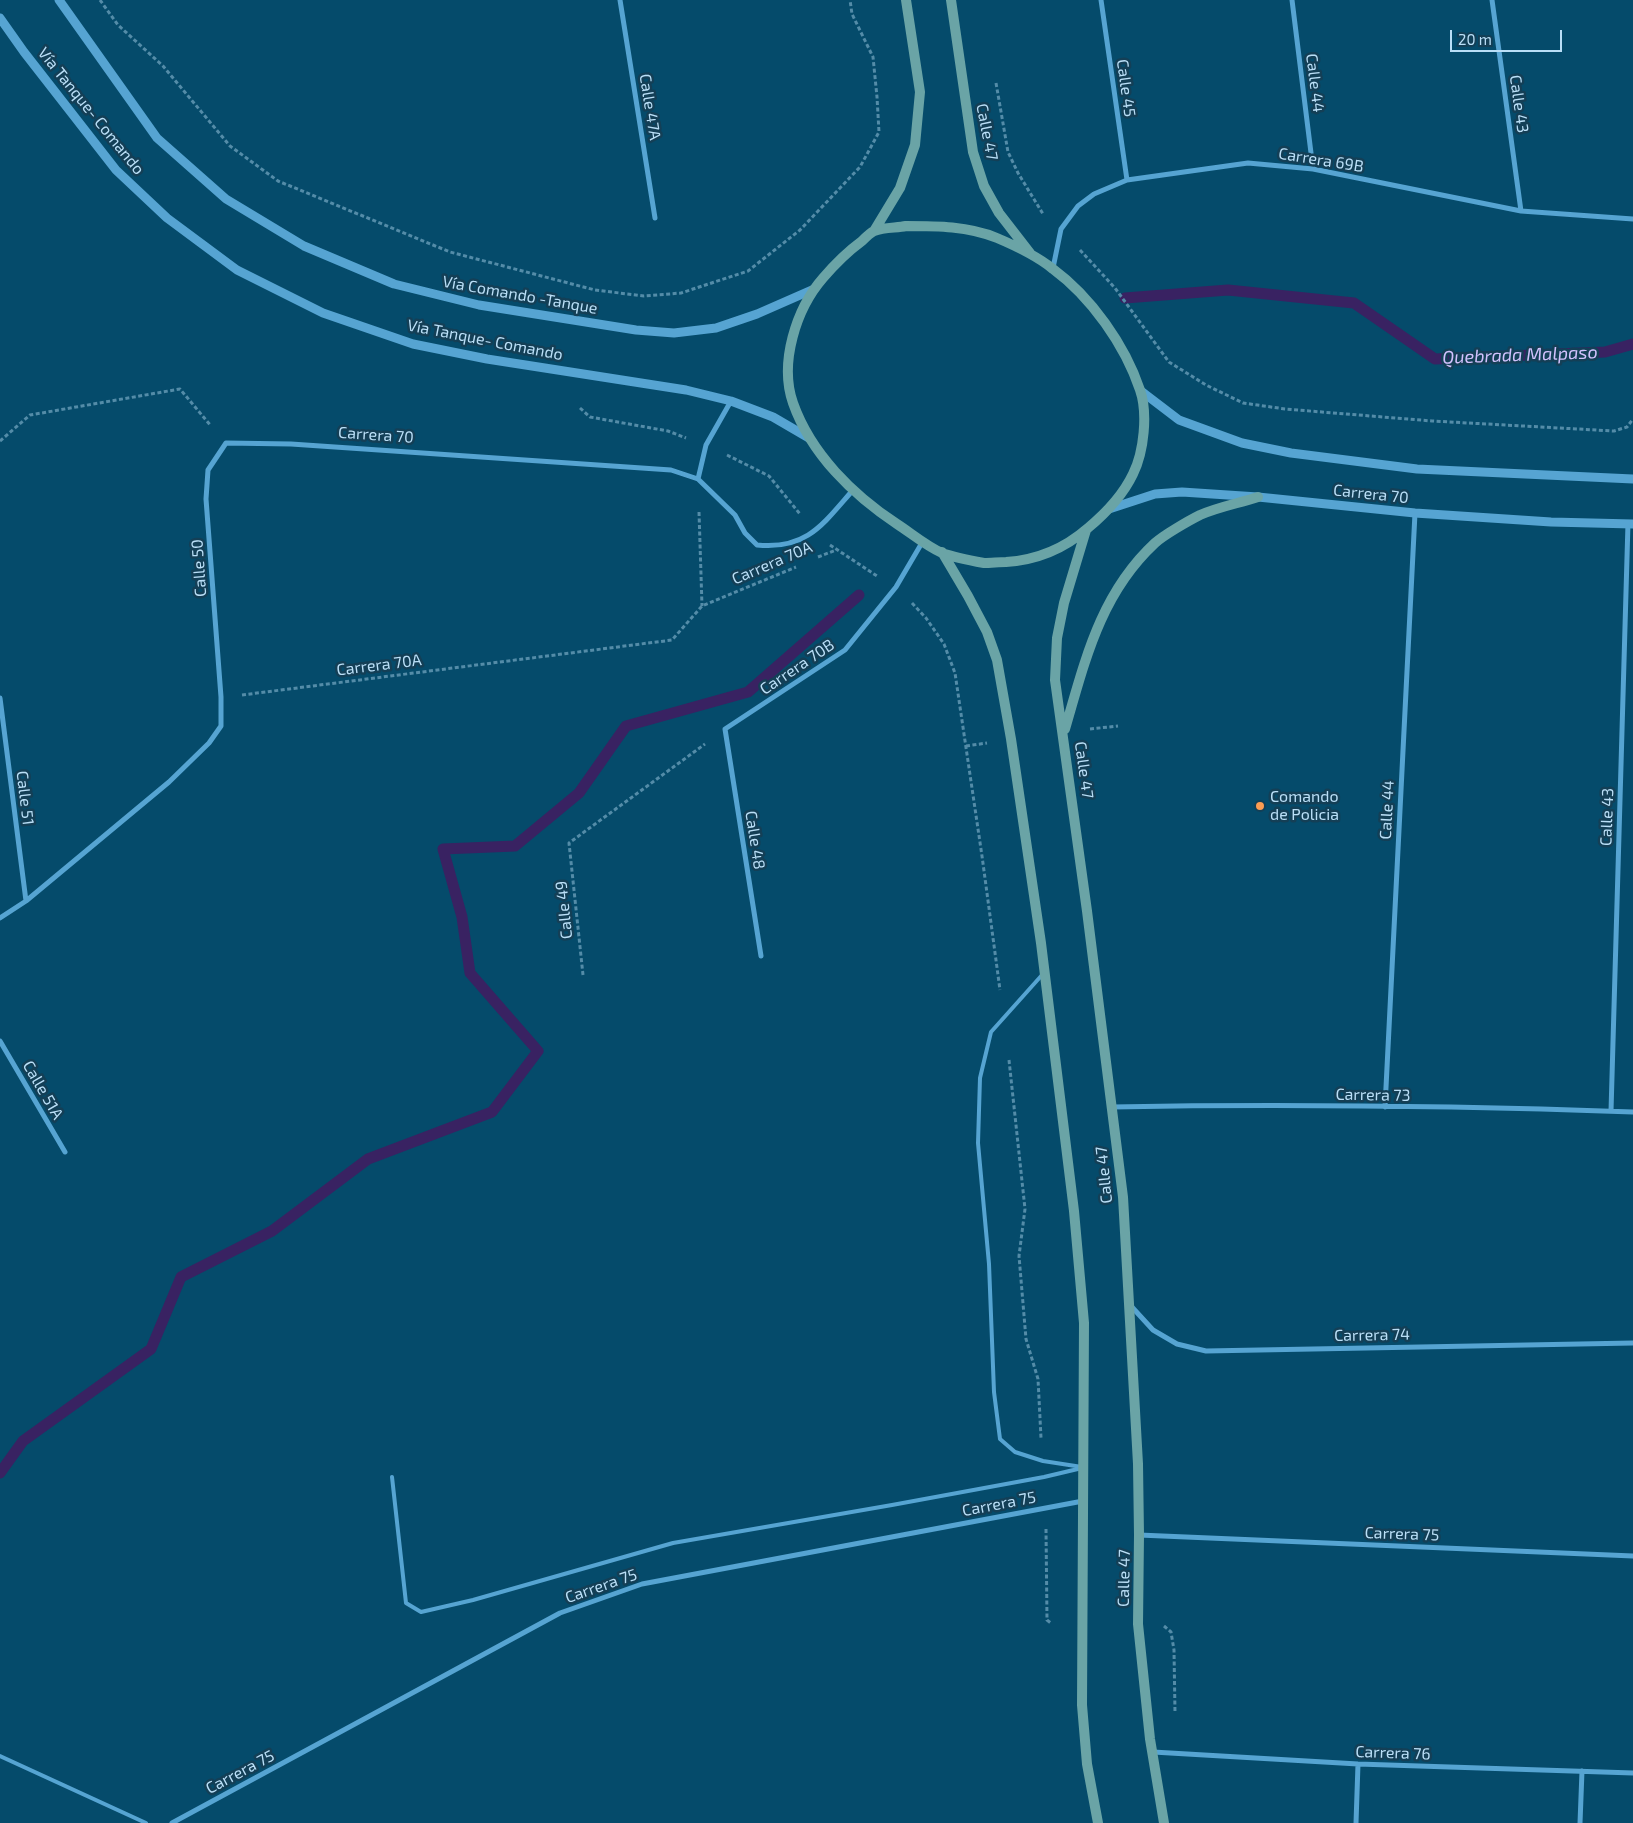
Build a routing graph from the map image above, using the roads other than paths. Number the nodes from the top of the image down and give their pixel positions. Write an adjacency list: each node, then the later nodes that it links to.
1 (60, 0): 17 (street, Vía Comando -Tanque)
2 (620, 0): 12 (street, Calle 47A)
3 (906, 0): 14 (main road)
4 (951, 0): 15 (main road, Calle 47)
5 (1101, 0): 10 (street, Calle 45)
6 (1292, 0): 9 (street, Calle 44)
7 (1492, 0): 11 (street, Calle 43)
8 (0, 18): 19 (street, Vía Tanque- Comando)
9 (1313, 169): 10 (street, Carrera 69B); 11 (street, Carrera 69B)
10 (1127, 180): 16 (street, Carrera 69B)
11 (1521, 211): 13 (street, Carrera 69B)
12 (655, 218)
13 (1633, 219)
14 (874, 231): 15 (main road); 17 (main road)
15 (1032, 255): 16 (main road)
16 (1053, 269): 18 (main road)
17 (814, 289): 20 (main road)
18 (1141, 391): 23 (street, Carrera 70); 26 (main road)
19 (731, 400): 20 (street, Vía Tanque- Comando); 22 (street)
20 (809, 438): 24 (main road)
21 (226, 443): 22 (street, Carrera 70); 35 (street, Calle 50)
22 (698, 479): 24 (street)
23 (1633, 480)
24 (853, 490): 30 (main road)
25 (1258, 497): 26 (street, Carrera 70); 27 (street, Carrera 70); 34 (main road)
26 (1109, 509): 29 (main road)
27 (1414, 513): 28 (street, Carrera 70); 41 (street, Calle 44)
28 (1630, 523): 42 (street, Calle 43)
29 (1086, 530): 31 (main road); 34 (main road, Calle 47)
30 (923, 541): 31 (main road); 33 (street, Carrera 70B)
31 (942, 552): 38 (main road, Calle 47)
32 (0, 698): 35 (street, Calle 51)
33 (725, 729): 37 (street, Calle 48)
34 (1064, 733): 40 (main road, Calle 47)
35 (26, 901): 36 (street)
36 (0, 918)
37 (761, 956)
38 (1045, 972): 47 (main road, Calle 47); 47 (lane)
39 (0, 1041): 44 (street, Calle 51A)
40 (1112, 1107): 41 (street, Carrera 73); 45 (main road, Calle 47)
41 (1385, 1107): 42 (street, Carrera 73)
42 (1611, 1111): 43 (street, Carrera 73)
43 (1633, 1112)
44 (65, 1152)
45 (1128, 1304): 46 (street, Carrera 74); 50 (main road, Calle 47)
46 (1633, 1343)
47 (1085, 1468): 48 (lane); 49 (main road, Calle 47)
48 (392, 1477)
49 (1084, 1501): 58 (street, Carrera 75); 59 (main road, Calle 47)
50 (1139, 1535): 51 (street, Carrera 75); 52 (main road, Calle 47)
51 (1633, 1556)
52 (1152, 1752): 54 (street, Carrera 76); 60 (main road, Calle 47)
53 (0, 1756): 57 (lane)
54 (1358, 1764): 55 (street, Carrera 76); 61 (street)
55 (1582, 1771): 56 (street, Carrera 76); 62 (street)
56 (1633, 1773)
57 (146, 1823)
58 (172, 1823)
59 (1098, 1823)
60 (1164, 1823)
61 (1356, 1823)
62 (1580, 1823)

